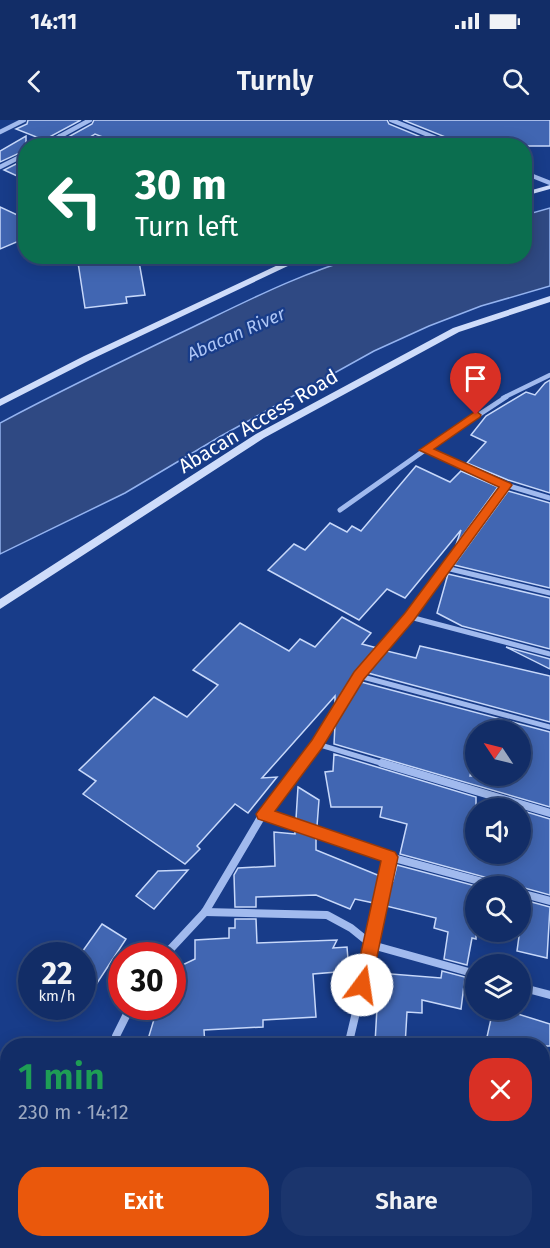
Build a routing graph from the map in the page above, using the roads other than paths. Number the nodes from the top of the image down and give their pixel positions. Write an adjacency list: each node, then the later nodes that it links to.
1 (24, 120): 4 (street)
2 (90, 120): 5 (street)
3 (391, 120): 8 (street)
4 (0, 132)
5 (60, 136): 6 (street); 7 (street)
6 (56, 138)
7 (64, 138)
8 (436, 138)
9 (18, 158): 10 (street)
10 (0, 167)
11 (532, 176): 12 (street)
12 (550, 185): 13 (street)
13 (532, 191)
14 (288, 264): 17 (street)
15 (550, 299): 24 (street, Abacan Access Road)
16 (550, 375): 18 (street)
17 (0, 403)
18 (425, 450): 19 (street); 21 (street)
19 (506, 485): 20 (street); 22 (street)
20 (550, 498)
21 (340, 510)
22 (446, 568): 23 (street); 25 (street)
23 (550, 593)
24 (0, 605)
25 (410, 617): 26 (street); 27 (street)
26 (550, 654)
27 (359, 676): 28 (street); 29 (street)
28 (550, 728)
29 (317, 744): 30 (street); 31 (street)
30 (550, 813)
31 (264, 814): 32 (street); 36 (street)
32 (390, 857): 33 (street); 38 (street)
33 (465, 877)
34 (531, 896): 35 (street)
35 (550, 901)
36 (205, 912): 37 (street); 38 (street)
37 (177, 942)
38 (372, 945): 39 (street); 44 (street)
39 (465, 971)
40 (531, 990): 41 (street)
41 (550, 995)
42 (124, 1020): 43 (street)
43 (116, 1038)
44 (350, 1038)

